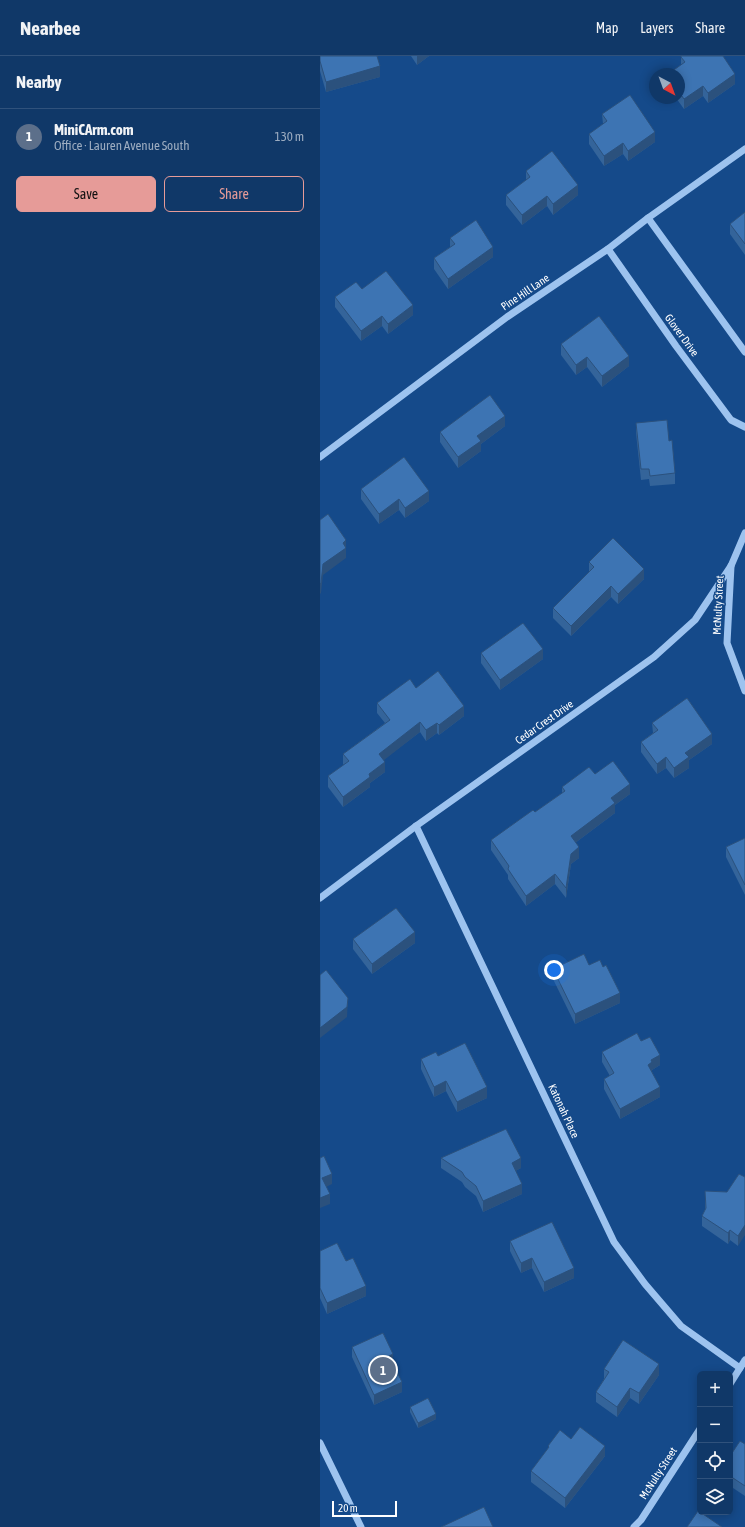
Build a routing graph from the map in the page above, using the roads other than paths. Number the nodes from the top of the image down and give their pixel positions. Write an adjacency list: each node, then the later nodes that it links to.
1 (745, 149): 2 (street, Pine Hill Lane)
2 (648, 218): 3 (street, Pine Hill Lane); 4 (street)
3 (608, 249): 5 (street, Glover Drive); 6 (street, Pine Hill Lane)
4 (745, 352)
5 (745, 428)
6 (320, 457)
7 (745, 533): 8 (street, Cedar Crest Drive)
8 (731, 566): 9 (street, McNulty Street); 10 (street, Cedar Crest Drive)
9 (745, 691)
10 (416, 826): 11 (street, Cedar Crest Drive); 13 (street, Katonah Place)
11 (320, 898)
12 (745, 1360): 13 (street)
13 (740, 1368): 14 (street)
14 (733, 1379)
15 (697, 1434): 18 (street, McNulty Street)
16 (320, 1443): 17 (street)
17 (360, 1527)
18 (634, 1527)

